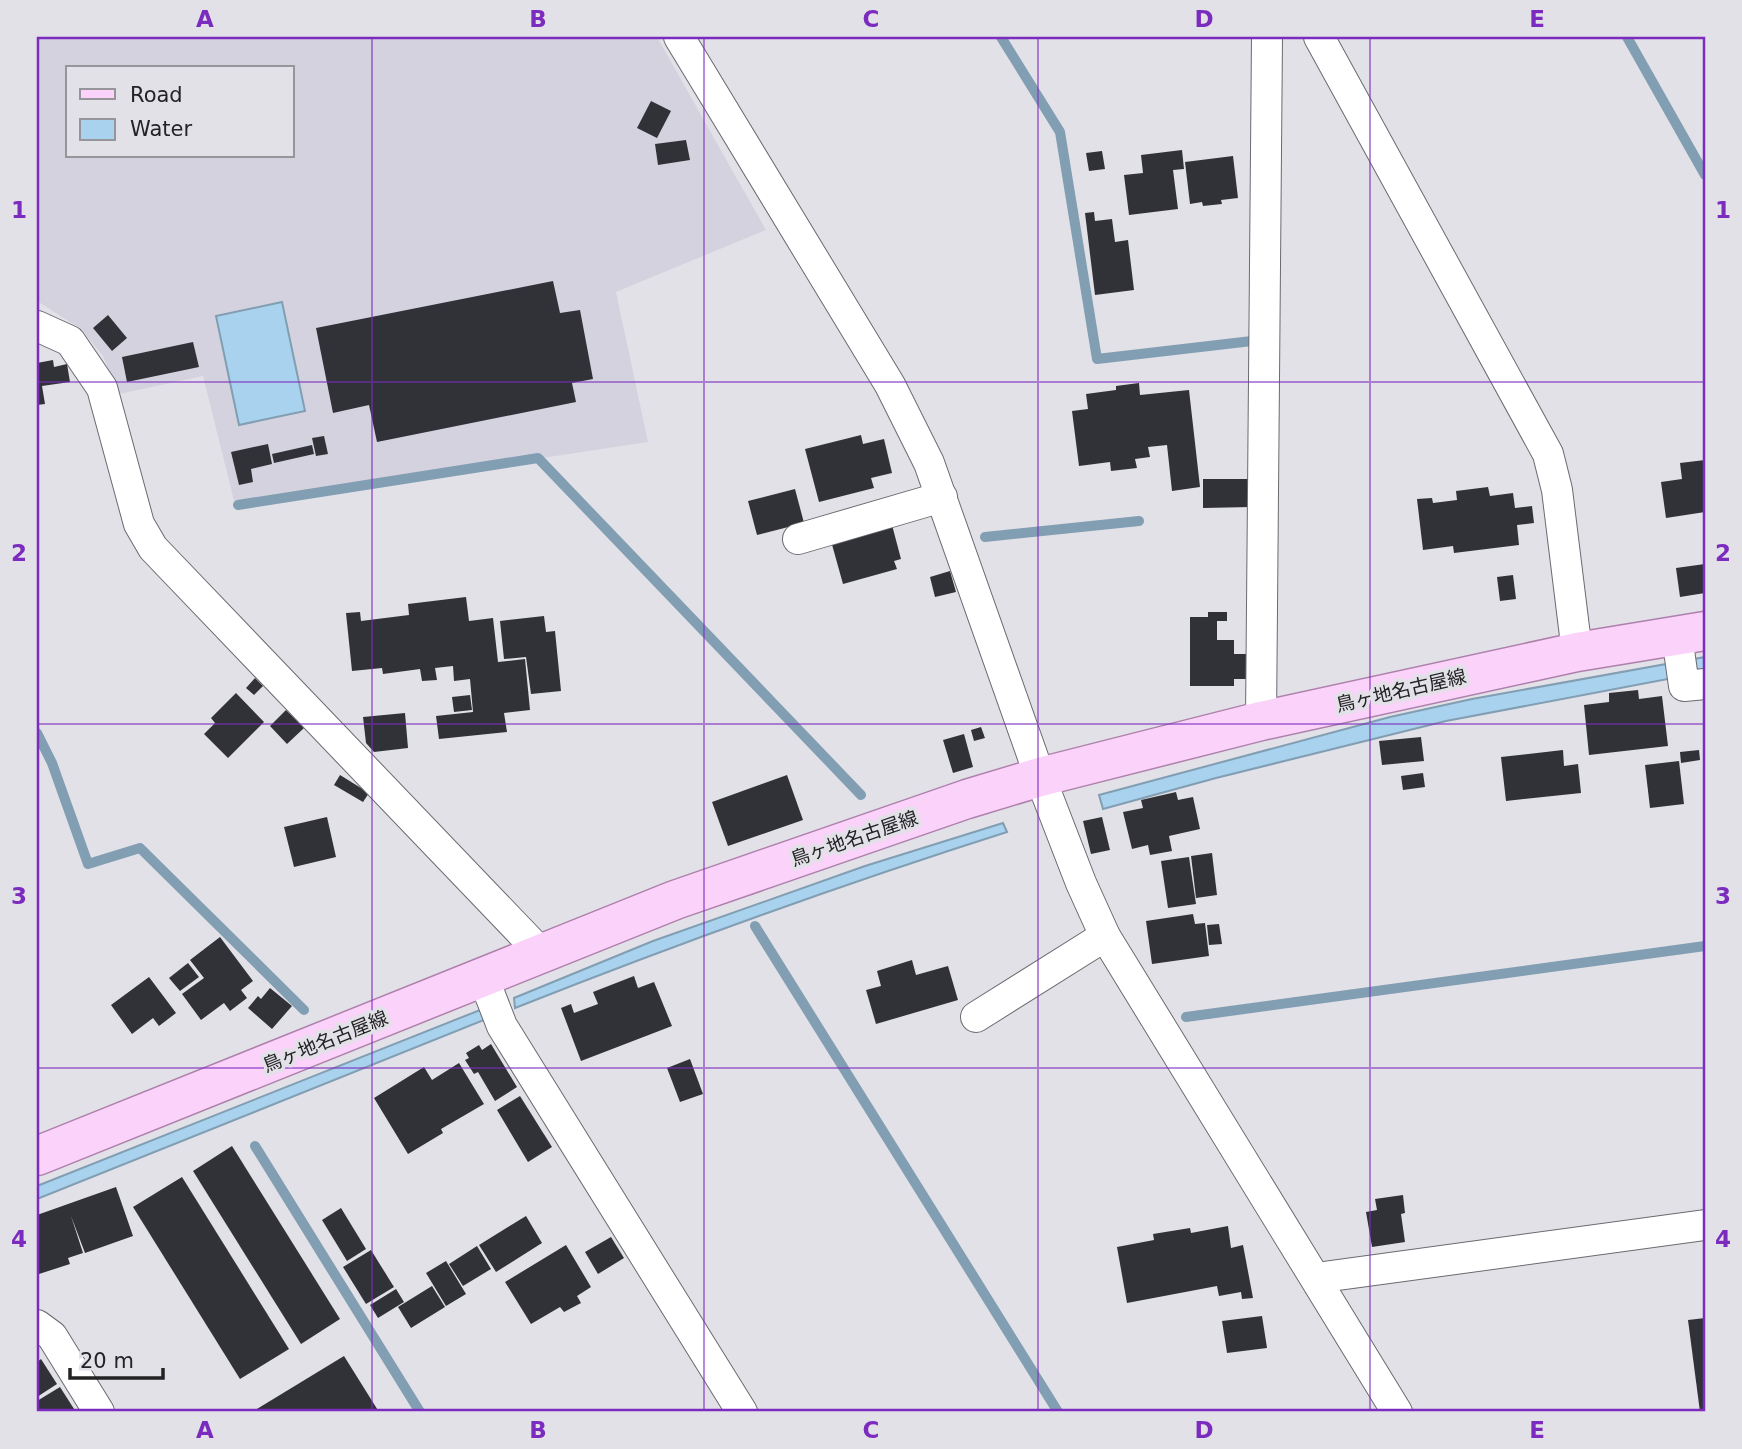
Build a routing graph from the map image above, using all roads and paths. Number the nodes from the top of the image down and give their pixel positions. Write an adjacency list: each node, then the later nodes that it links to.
1 (1267, 37): 9 (street)
2 (1319, 37): 7 (street)
3 (686, 39): 5 (street)
4 (37, 326): 12 (street)
5 (942, 497): 6 (street); 10 (street)
6 (798, 539)
7 (1577, 652): 8 (main road, 鳥ヶ地名古屋線); 9 (main road, 鳥ヶ地名古屋線)
8 (1690, 656)
9 (1261, 721): 10 (main road, 鳥ヶ地名古屋線)
10 (1040, 777): 11 (street); 12 (main road, 鳥ヶ地名古屋線)
11 (1105, 936): 14 (street); 17 (street)
12 (542, 954): 13 (main road, 鳥ヶ地名古屋線)
13 (483, 977): 15 (main road, 鳥ヶ地名古屋線); 20 (street)
14 (976, 1017)
15 (40, 1150)
16 (1705, 1225): 17 (street)
17 (1316, 1278): 21 (street)
18 (37, 1325): 19 (street)
19 (99, 1412)
20 (742, 1412)
21 (1397, 1412)

